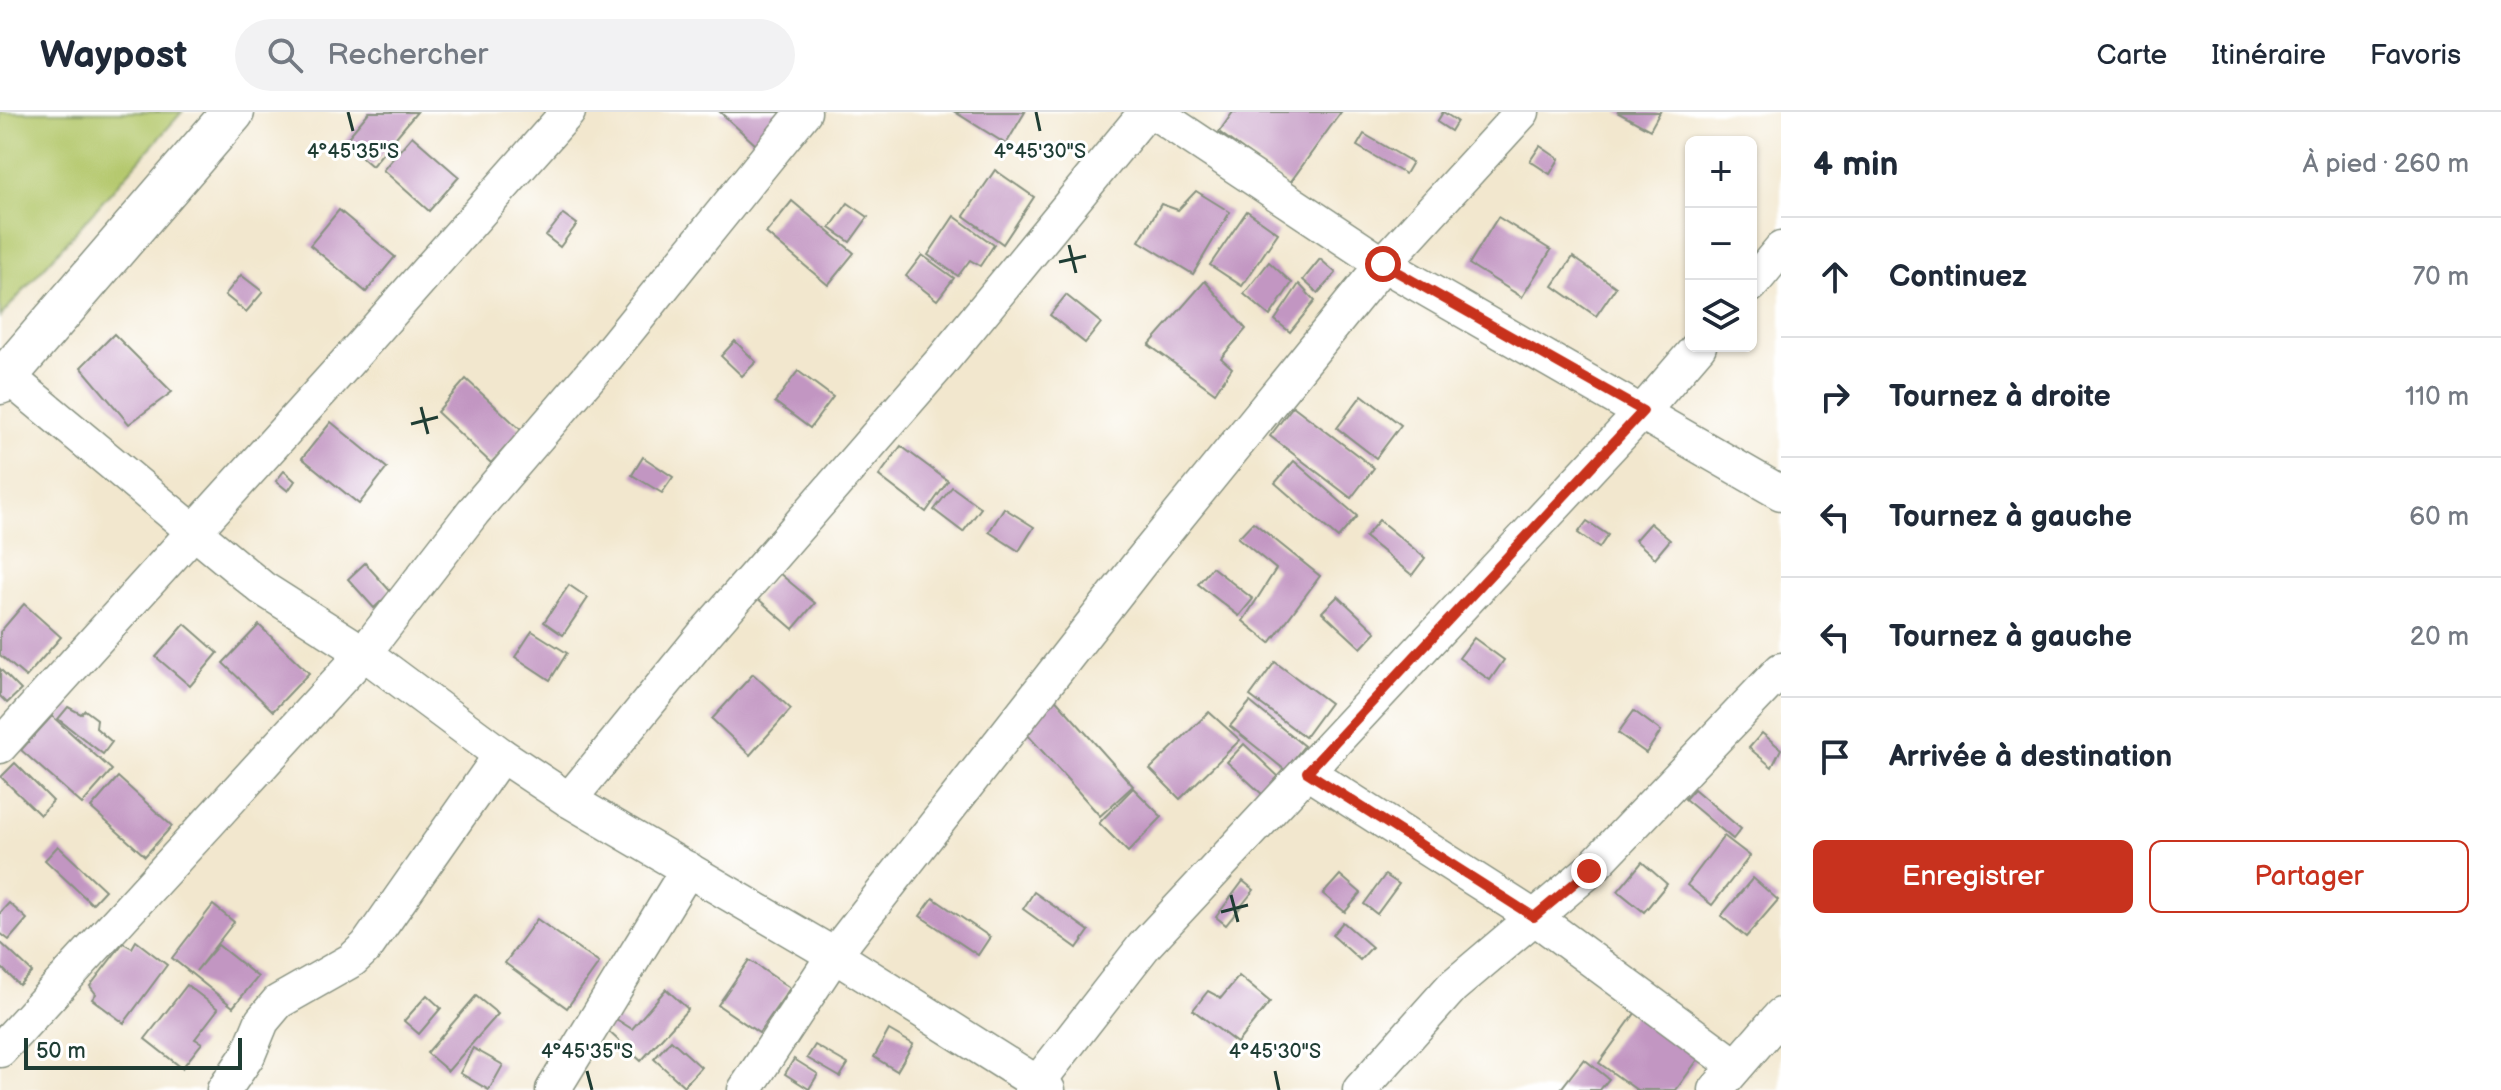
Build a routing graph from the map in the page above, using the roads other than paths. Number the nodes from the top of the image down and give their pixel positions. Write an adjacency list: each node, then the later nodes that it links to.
1 (233, 112): 11 (street)
2 (568, 112): 14 (street)
3 (804, 112): 15 (street)
4 (1146, 112): 20 (street)
5 (1522, 112): 8 (street)
6 (1174, 117): 8 (street)
7 (1781, 249): 9 (street)
8 (1383, 264): 12 (street); 23 (street)
9 (1755, 280)
10 (1694, 352): 12 (street)
11 (3, 379): 14 (street)
12 (1643, 411): 13 (street); 19 (street)
13 (1781, 493)
14 (194, 534): 15 (street); 17 (street)
15 (364, 653): 18 (street); 25 (street)
16 (1781, 670): 22 (street)
17 (0, 746)
18 (501, 755): 20 (street); 28 (street)
19 (1307, 772): 22 (street); 27 (street)
20 (569, 800): 21 (street)
21 (688, 869): 23 (street); 29 (street)
22 (1534, 917): 26 (street); 31 (street)
23 (834, 955): 27 (street); 30 (street)
24 (1781, 1015): 26 (street)
25 (0, 1050)
26 (1726, 1078)
27 (1039, 1088)
28 (224, 1090)
29 (553, 1090)
30 (745, 1090)
31 (1360, 1090)

